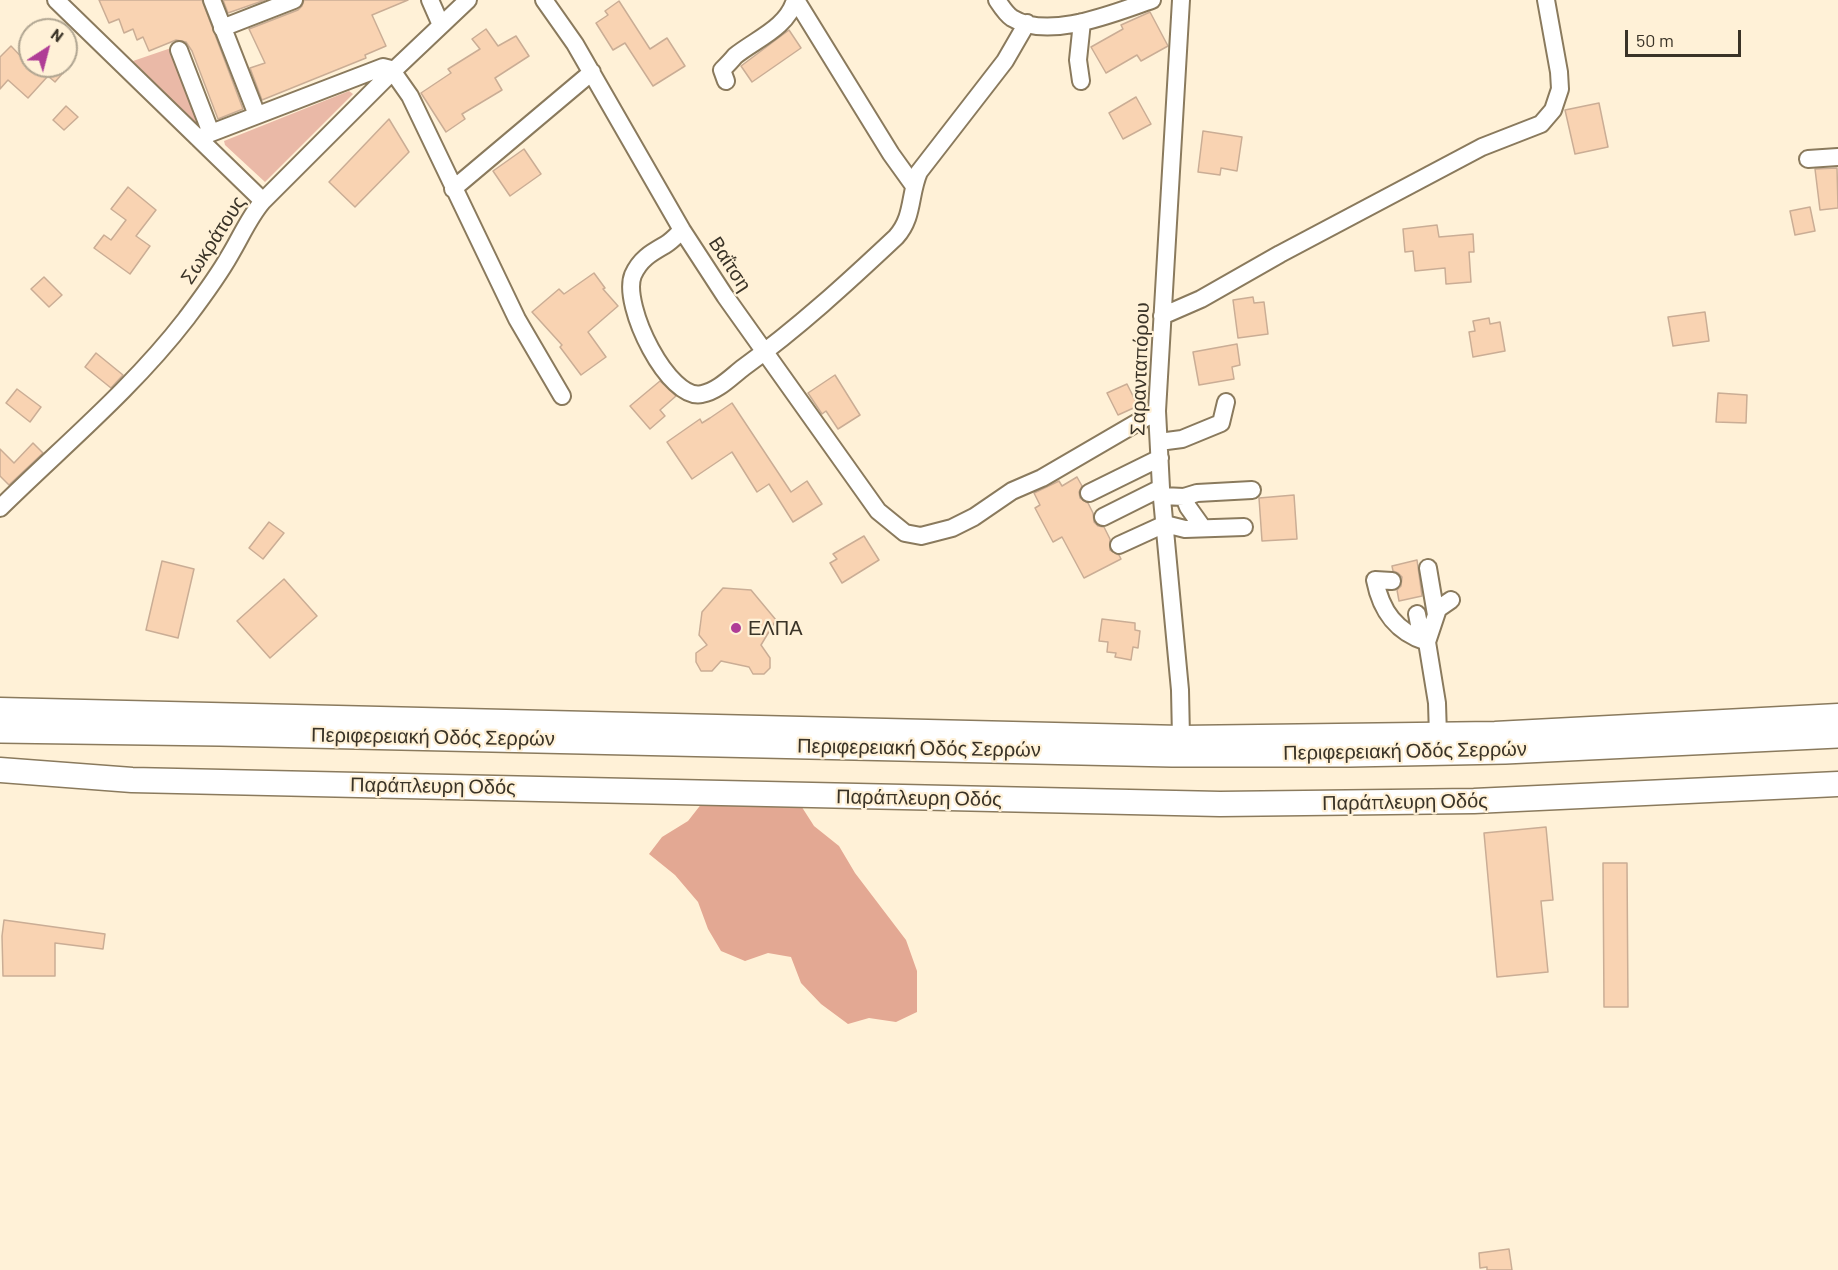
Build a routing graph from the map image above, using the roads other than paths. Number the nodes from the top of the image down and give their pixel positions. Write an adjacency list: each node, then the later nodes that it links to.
1 (56, 0): 22 (street)
2 (212, 0): 15 (street)
3 (294, 0): 15 (street)
4 (430, 0): 14 (street)
5 (468, 0): 14 (street, Σωκράτους)
6 (544, 0): 18 (street, Βαΐτση)
7 (795, 0): 19 (street); 25 (street)
8 (997, 0): 13 (street)
9 (1152, 0): 12 (street)
10 (1181, 0): 29 (street, Σαρανταπόρου)
11 (1546, 0): 29 (street)
12 (1082, 22): 13 (street); 20 (street)
13 (1027, 23): 25 (street)
14 (441, 25): 17 (street, Σωκράτους)
15 (222, 28): 21 (street)
16 (179, 50): 22 (street)
17 (393, 71): 21 (street); 26 (street); 27 (street, Σωκράτους)
18 (592, 72): 26 (street); 28 (street, Βαΐτση)
19 (726, 81)
20 (1081, 81)
21 (257, 115): 22 (street)
22 (204, 135): 27 (street)
23 (1838, 157): 24 (street)
24 (1808, 159)
25 (914, 186): 30 (street)
26 (453, 189): 31 (street)
27 (263, 201): 39 (street, Σωκράτους)
28 (682, 230): 30 (street, Βαΐτση); 30 (street)
29 (1162, 316): 33 (street, Σαρανταπόρου)
30 (765, 352): 33 (street, Βαΐτση)
31 (562, 396)
32 (1226, 402): 34 (street)
33 (1157, 411): 34 (street, Σαρανταπόρου)
34 (1159, 450): 36 (street, Σαρανταπόρου); 37 (street)
35 (1252, 489): 38 (street)
36 (1162, 492): 38 (street); 40 (street); 41 (street, Σαρανταπόρου)
37 (1089, 493)
38 (1184, 497): 43 (street)
39 (0, 508)
40 (1102, 517)
41 (1165, 524): 43 (street); 44 (street); 56 (street, Σαρανταπόρου)
42 (1244, 527): 43 (street)
43 (1203, 528)
44 (1119, 545)
45 (1428, 568): 49 (street)
46 (1392, 581): 50 (street)
47 (1451, 600): 49 (street)
48 (1417, 615): 50 (street)
49 (1436, 615): 50 (street)
50 (1425, 641): 55 (street)
51 (0, 710): 56 (street)
52 (1838, 716): 55 (street)
53 (0, 729): 54 (main road, Περιφερειακή Οδός Σερρών)
54 (1838, 734)
55 (1438, 736): 56 (street)
56 (1181, 738)
57 (0, 770): 58 (street, Παράπλευρη Οδός)
58 (1838, 784)

